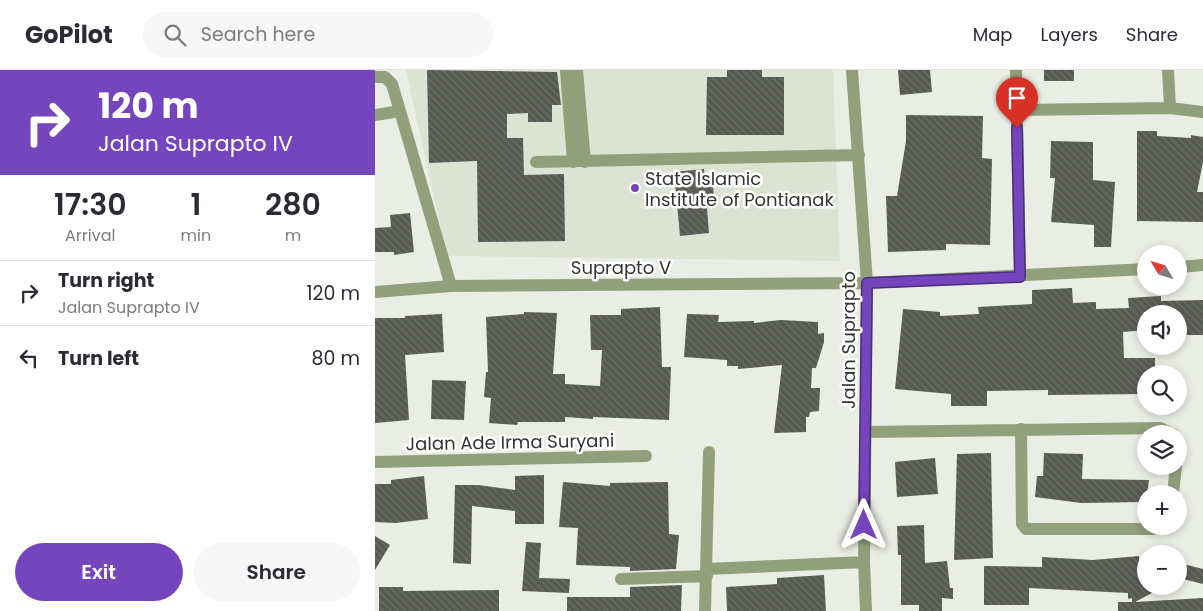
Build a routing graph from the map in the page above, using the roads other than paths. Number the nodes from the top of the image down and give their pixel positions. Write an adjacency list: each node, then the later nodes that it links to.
1 (566, 70): 14 (street)
2 (577, 70): 14 (street)
3 (852, 70): 12 (street, Jalan Suprapto)
4 (1016, 70): 8 (street)
5 (1168, 70): 7 (street)
6 (375, 77): 9 (street)
7 (1170, 108): 8 (street); 10 (street)
8 (1017, 110): 18 (street)
9 (400, 111): 11 (street); 20 (street)
10 (1203, 112)
11 (375, 115)
12 (859, 155): 14 (street); 19 (street, Jalan Suprapto)
13 (536, 162): 14 (street)
14 (579, 162)
15 (1203, 265): 16 (street)
16 (1187, 266)
17 (1137, 270): 18 (street, Suprapto V)
18 (1020, 277): 19 (street, Suprapto V)
19 (867, 283): 20 (street, Suprapto V); 24 (street, Jalan Suprapto)
20 (451, 286): 21 (street, Suprapto V)
21 (375, 292)
22 (1137, 428): 23 (street)
23 (1021, 429): 24 (street); 28 (street)
24 (865, 432): 29 (street, Jalan Suprapto)
25 (709, 452): 30 (street)
26 (646, 456): 27 (street, Jalan Ade Irma Suryani)
27 (375, 462)
28 (1137, 529)
29 (864, 562): 30 (street); 33 (street, Jalan Suprapto)
30 (707, 572): 31 (street); 32 (street)
31 (621, 578)
32 (705, 611)
33 (866, 611)

